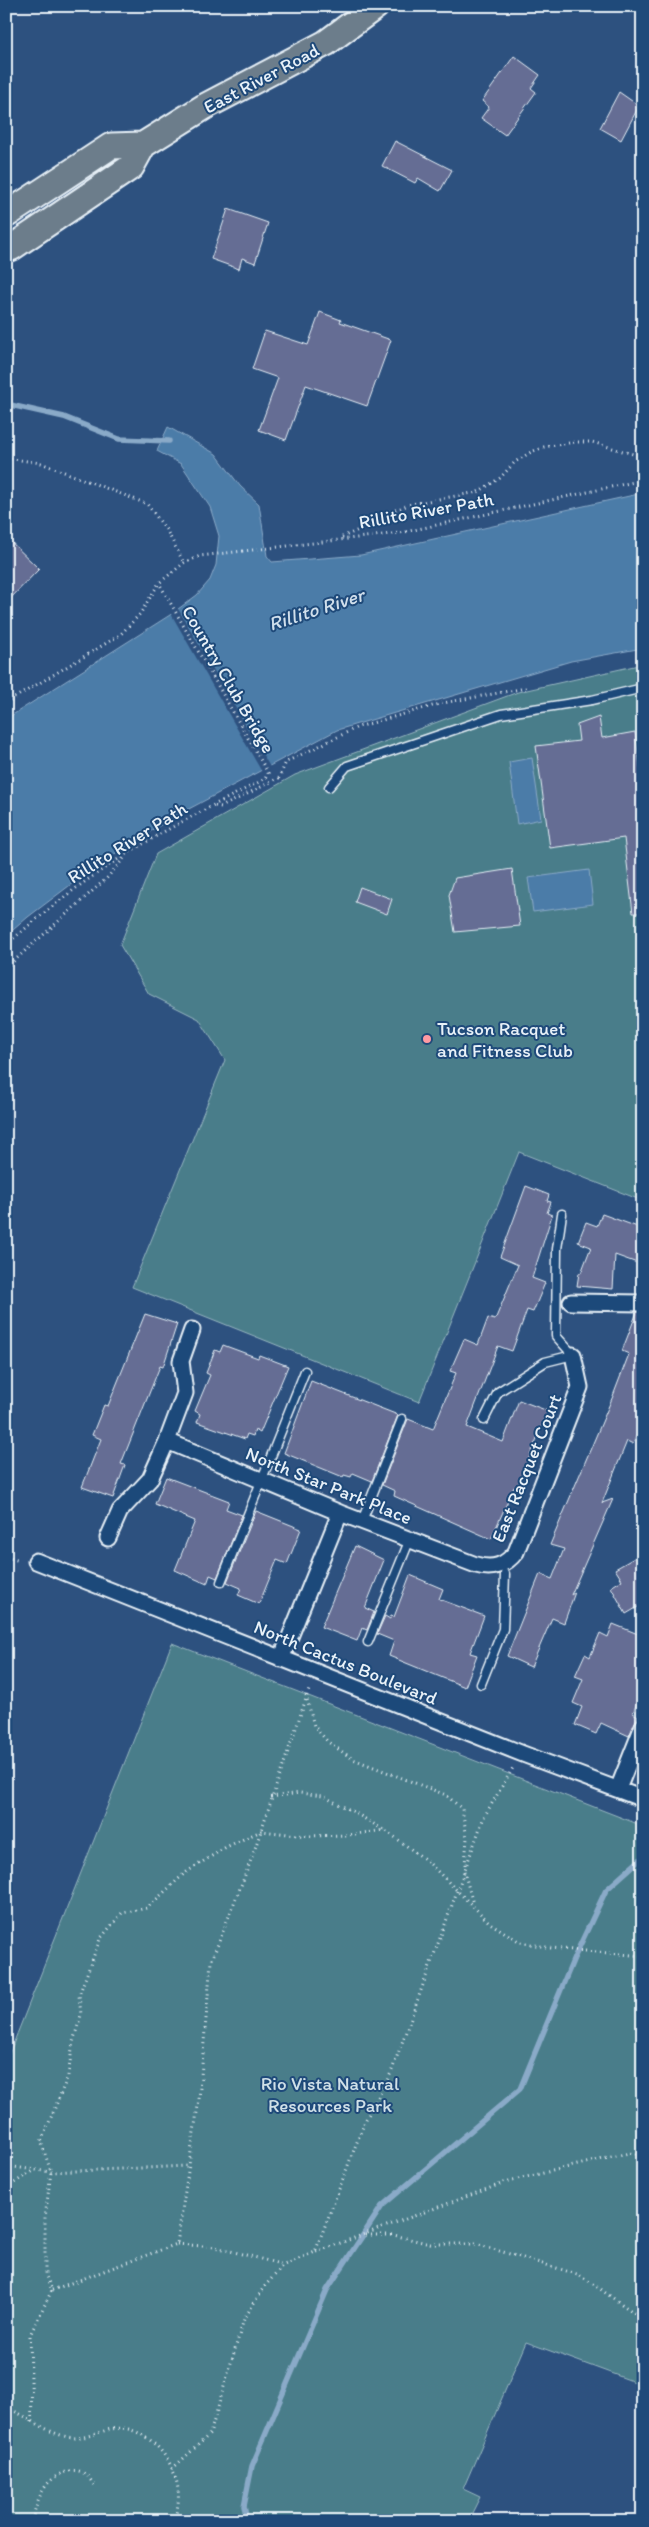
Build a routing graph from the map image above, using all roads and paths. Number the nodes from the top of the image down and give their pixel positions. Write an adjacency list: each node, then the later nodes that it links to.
1 (376, 6): 2 (main road, East River Road)
2 (143, 145): 3 (main road); 4 (main road, East River Road)
3 (6, 215)
4 (6, 248)
5 (643, 457): 8 (path)
6 (6, 458): 9 (path)
7 (643, 480): 8 (path, Rillito River Path)
8 (339, 538): 9 (path, Rillito River Path)
9 (184, 563): 10 (path, Rillito River Path)
10 (159, 584): 13 (path, Rillito River Path); 14 (path, Country Club Bridge)
11 (526, 688): 16 (path)
12 (643, 688): 15 (lane)
13 (6, 702)
14 (268, 773): 16 (path, Rillito River Path)
15 (328, 787)
16 (213, 806): 17 (path, Rillito River Path)
17 (130, 852): 18 (path, Rillito River Path); 19 (path)
18 (6, 945)
19 (6, 968)
20 (562, 1214): 24 (lane)
21 (571, 1302): 22 (street)
22 (643, 1303)
23 (192, 1330): 28 (street)
24 (573, 1355): 27 (lane); 36 (street, East Racquet Court)
25 (305, 1371): 29 (lane)
26 (402, 1419): 31 (lane)
27 (484, 1420)
28 (167, 1441): 29 (street, North Star Park Place); 32 (street)
29 (260, 1481): 30 (street, North Star Park Place); 37 (lane)
30 (340, 1513): 31 (street, North Star Park Place); 39 (street)
31 (362, 1521): 33 (street, North Star Park Place)
32 (108, 1538)
33 (410, 1539): 35 (street, North Star Park Place); 38 (lane)
34 (36, 1561): 39 (street, North Cactus Boulevard)
35 (476, 1565): 36 (street, East Racquet Court)
36 (503, 1569): 41 (lane)
37 (221, 1582)
38 (368, 1642)
39 (281, 1659): 40 (street, North Cactus Boulevard)
40 (316, 1672): 42 (path); 44 (street, North Cactus Boulevard)
41 (481, 1684)
42 (306, 1695): 46 (path); 50 (path)
43 (643, 1726): 45 (street)
44 (523, 1754): 45 (street, North Cactus Boulevard); 50 (path)
45 (618, 1789): 47 (street, North Cactus Boulevard)
46 (271, 1797): 48 (path); 49 (path)
47 (643, 1799)
48 (384, 1830): 49 (path); 51 (path)
49 (261, 1831): 56 (path); 58 (path)
50 (464, 1871): 51 (path); 52 (path)
51 (457, 1890): 52 (path); 62 (path)
52 (474, 1904): 53 (path)
53 (643, 1956)
54 (643, 2155): 60 (path)
55 (6, 2166): 57 (path)
56 (189, 2166): 58 (path); 61 (path)
57 (35, 2170): 58 (path); 59 (path)
58 (52, 2172): 64 (path)
59 (6, 2188)
60 (363, 2235): 62 (path); 65 (path)
61 (177, 2244): 63 (path); 64 (path)
62 (315, 2252): 63 (path)
63 (284, 2265): 68 (path)
64 (52, 2290): 67 (path)
65 (643, 2319)
66 (6, 2408): 67 (path)
67 (32, 2422): 68 (path)
68 (172, 2469): 72 (path)
69 (96, 2488): 70 (path)
70 (32, 2520): 71 (path)
71 (22, 2521)
72 (172, 2521)

